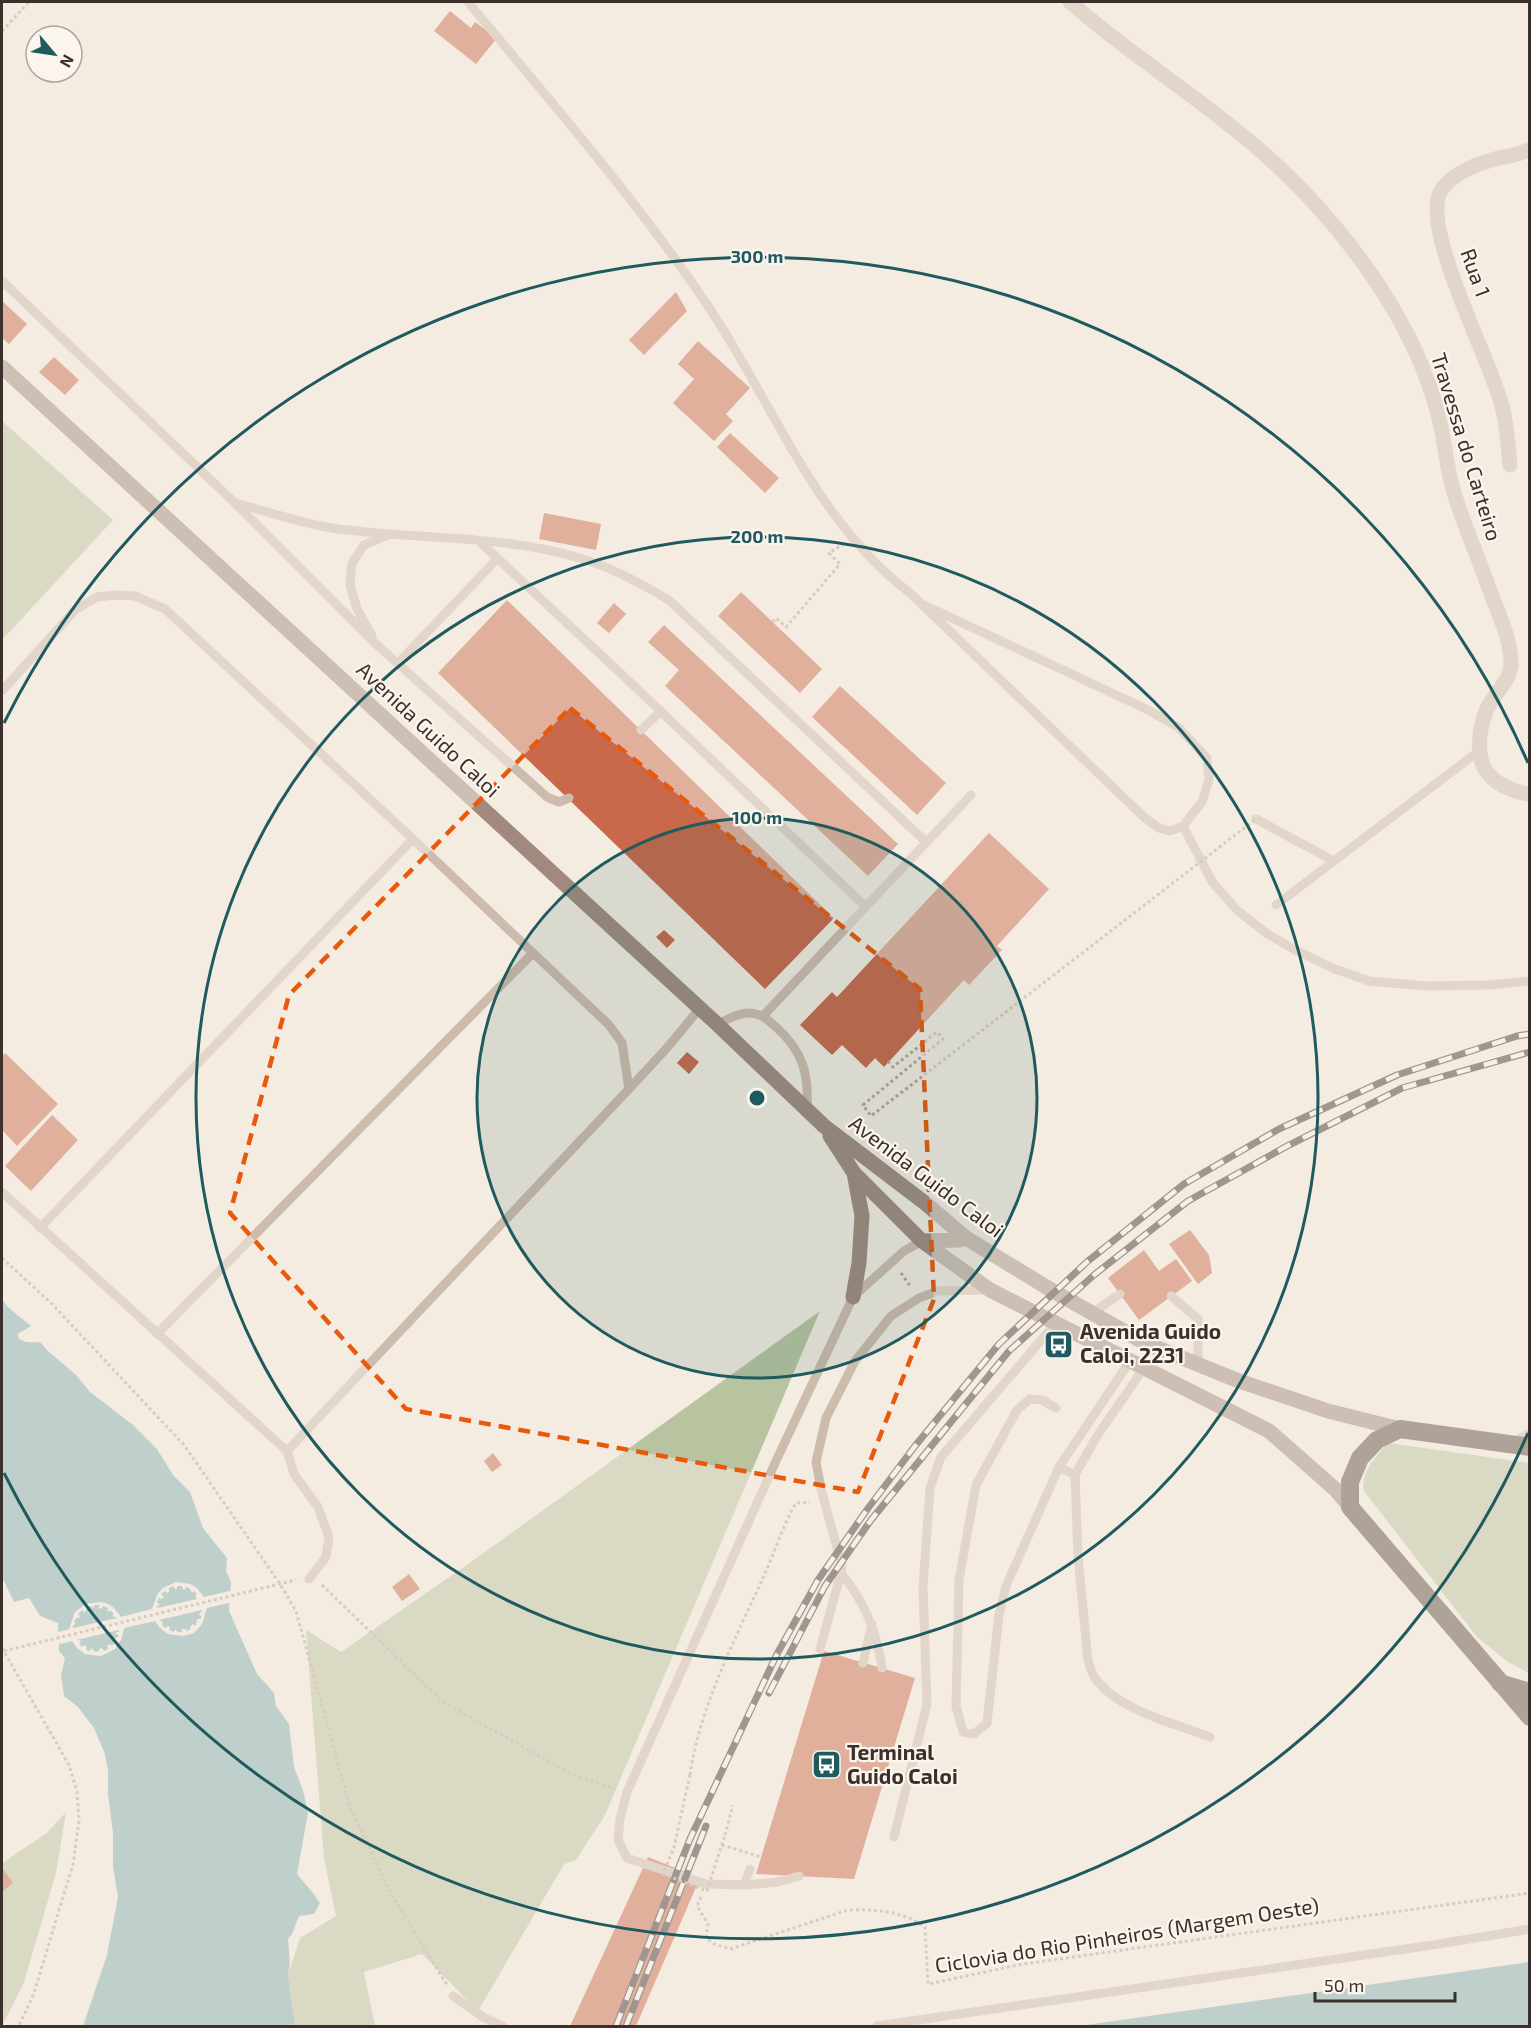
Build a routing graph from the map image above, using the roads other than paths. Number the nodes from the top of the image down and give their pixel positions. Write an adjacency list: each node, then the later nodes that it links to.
1 (468, 2): 11 (lane)
2 (1070, 2): 17 (street, Travessa do Carteiro)
3 (1530, 149): 6 (street, Rua 1)
4 (2, 281): 7 (lane)
5 (2, 368): 30 (main road, Avenida Guido Caloi)
6 (1510, 465)
7 (235, 503): 8 (lane); 12 (lane)
8 (389, 534): 9 (lane); 12 (lane)
9 (479, 541): 10 (lane); 24 (lane)
10 (497, 559): 13 (lane); 15 (lane)
11 (922, 604): 22 (lane); 22 (lane)
12 (377, 645): 13 (lane)
13 (398, 663): 20 (lane)
14 (2, 690): 23 (lane)
15 (661, 711): 16 (lane); 27 (lane)
16 (641, 730)
17 (1479, 751): 18 (street); 25 (lane)
18 (1530, 794)
19 (971, 795): 24 (lane)
20 (569, 798)
21 (1256, 819): 25 (lane)
22 (1183, 826): 29 (lane)
23 (413, 838): 28 (lane); 38 (lane)
24 (926, 842): 27 (lane)
25 (1334, 861): 26 (lane)
26 (1276, 905)
27 (865, 906): 31 (lane)
28 (533, 953): 33 (lane); 47 (lane)
29 (1530, 981)
30 (699, 1008): 32 (main road, Avenida Guido Caloi); 33 (lane)
31 (763, 1016): 32 (lane); 34 (lane)
32 (717, 1024): 34 (main road, Avenida Guido Caloi)
33 (630, 1089): 56 (lane)
34 (807, 1111): 35 (main road, Avenida Guido Caloi)
35 (824, 1126): 36 (main road, Avenida Guido Caloi); 39 (main road, Avenida Guido Caloi)
36 (854, 1173): 40 (main road, Avenida Guido Caloi); 44 (main road)
37 (2, 1192): 38 (lane)
38 (40, 1228): 47 (lane)
39 (966, 1238): 40 (main road); 45 (main road, Avenida Guido Caloi)
40 (922, 1241): 41 (main road, Avenida Guido Caloi); 44 (lane)
41 (990, 1290): 46 (main road, Avenida Guido Caloi); 60 (lane)
42 (1120, 1294): 45 (lane)
43 (1171, 1296): 49 (lane)
44 (854, 1297): 73 (lane)
45 (1092, 1313): 49 (main road, Avenida Guido Caloi)
46 (1055, 1324): 48 (main road, Avenida Guido Caloi); 70 (lane)
47 (157, 1334): 56 (lane)
48 (1130, 1361): 50 (main road, Avenida Guido Caloi); 57 (lane)
49 (1198, 1365): 52 (main road, Avenida Guido Caloi)
50 (1144, 1368): 58 (lane); 59 (main road, Avenida Guido Caloi)
51 (1056, 1408): 57 (lane)
52 (1400, 1429): 54 (highway); 59 (highway)
53 (1530, 1433): 54 (lane)
54 (1509, 1445): 55 (highway)
55 (1530, 1447)
56 (287, 1451): 61 (lane)
57 (1059, 1467): 58 (lane)
58 (1075, 1475): 69 (lane)
59 (1350, 1507): 66 (highway)
60 (841, 1573): 62 (lane); 63 (lane)
61 (309, 1579)
62 (872, 1624): 64 (lane); 65 (lane)
63 (820, 1649)
64 (863, 1663)
65 (882, 1668)
66 (1498, 1682): 67 (highway); 68 (highway)
67 (1530, 1692)
68 (1530, 1717)
69 (1210, 1737)
70 (894, 1837)
71 (750, 1869): 73 (lane)
72 (799, 1876): 73 (lane)
73 (744, 1885)
74 (1530, 1929): 77 (lane)
75 (453, 1995): 76 (lane)
76 (503, 2026)
77 (876, 2026)

